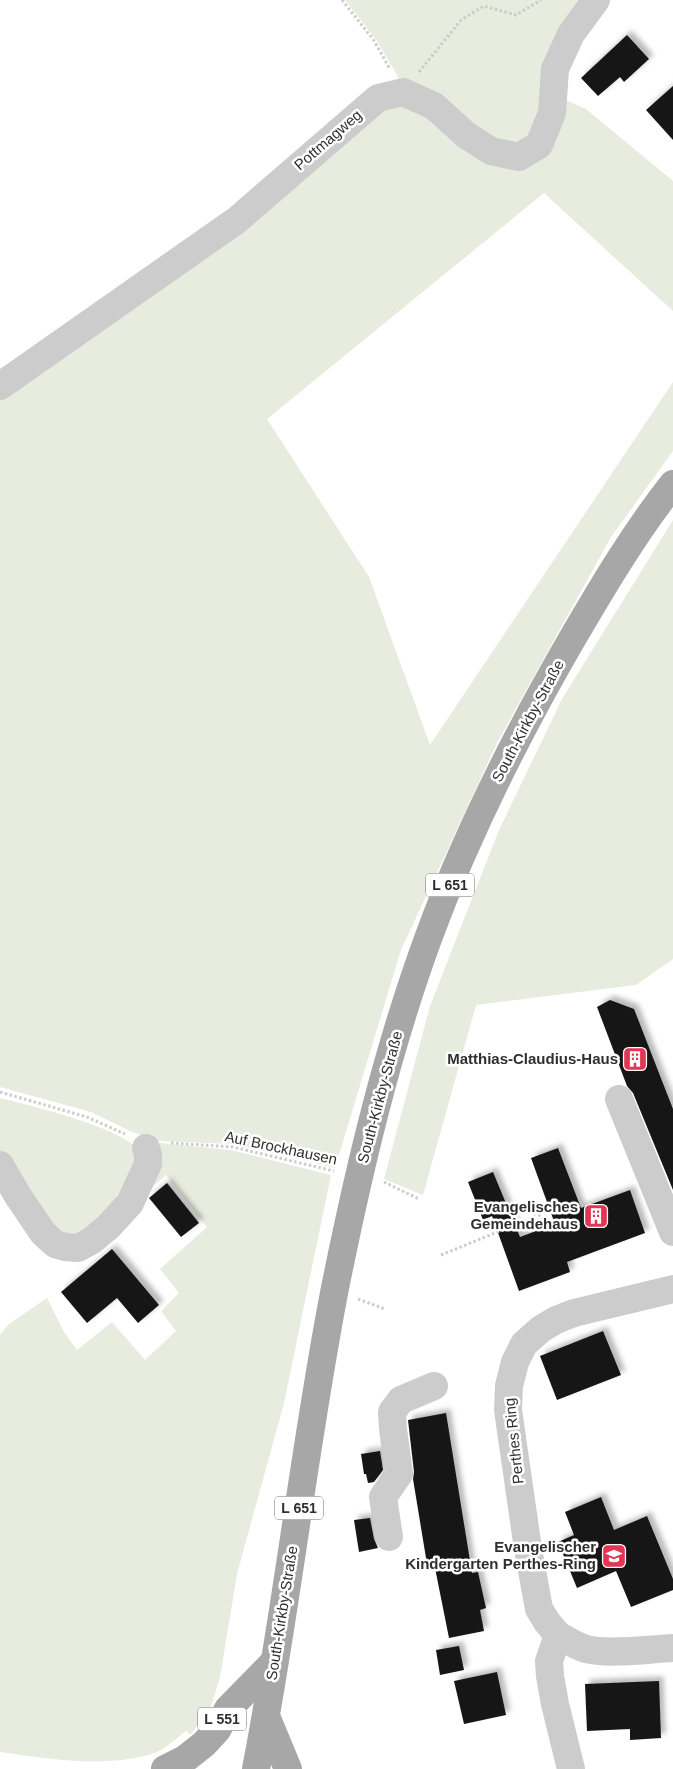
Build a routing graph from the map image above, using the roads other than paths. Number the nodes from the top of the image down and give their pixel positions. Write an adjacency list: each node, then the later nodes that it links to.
1 (596, 0): 2 (street, Pottmagweg)
2 (0, 386)
3 (673, 484): 13 (main road, South-Kirkby-Straße / L 651)
4 (619, 1099): 7 (street)
5 (146, 1148): 6 (street)
6 (0, 1165)
7 (673, 1232)
8 (673, 1289): 11 (street, Perthes Ring)
9 (434, 1386): 10 (street)
10 (389, 1537)
11 (558, 1635): 12 (street, Perthes Ring); 18 (street)
12 (673, 1648)
13 (274, 1662): 14 (main road, South-Kirkby-Straße / L 651); 15 (main road, L 551)
14 (266, 1716): 16 (main road, South-Kirkby-Straße / L 651); 17 (main road, L 551)
15 (165, 1769)
16 (256, 1769)
17 (288, 1769)
18 (571, 1769)

